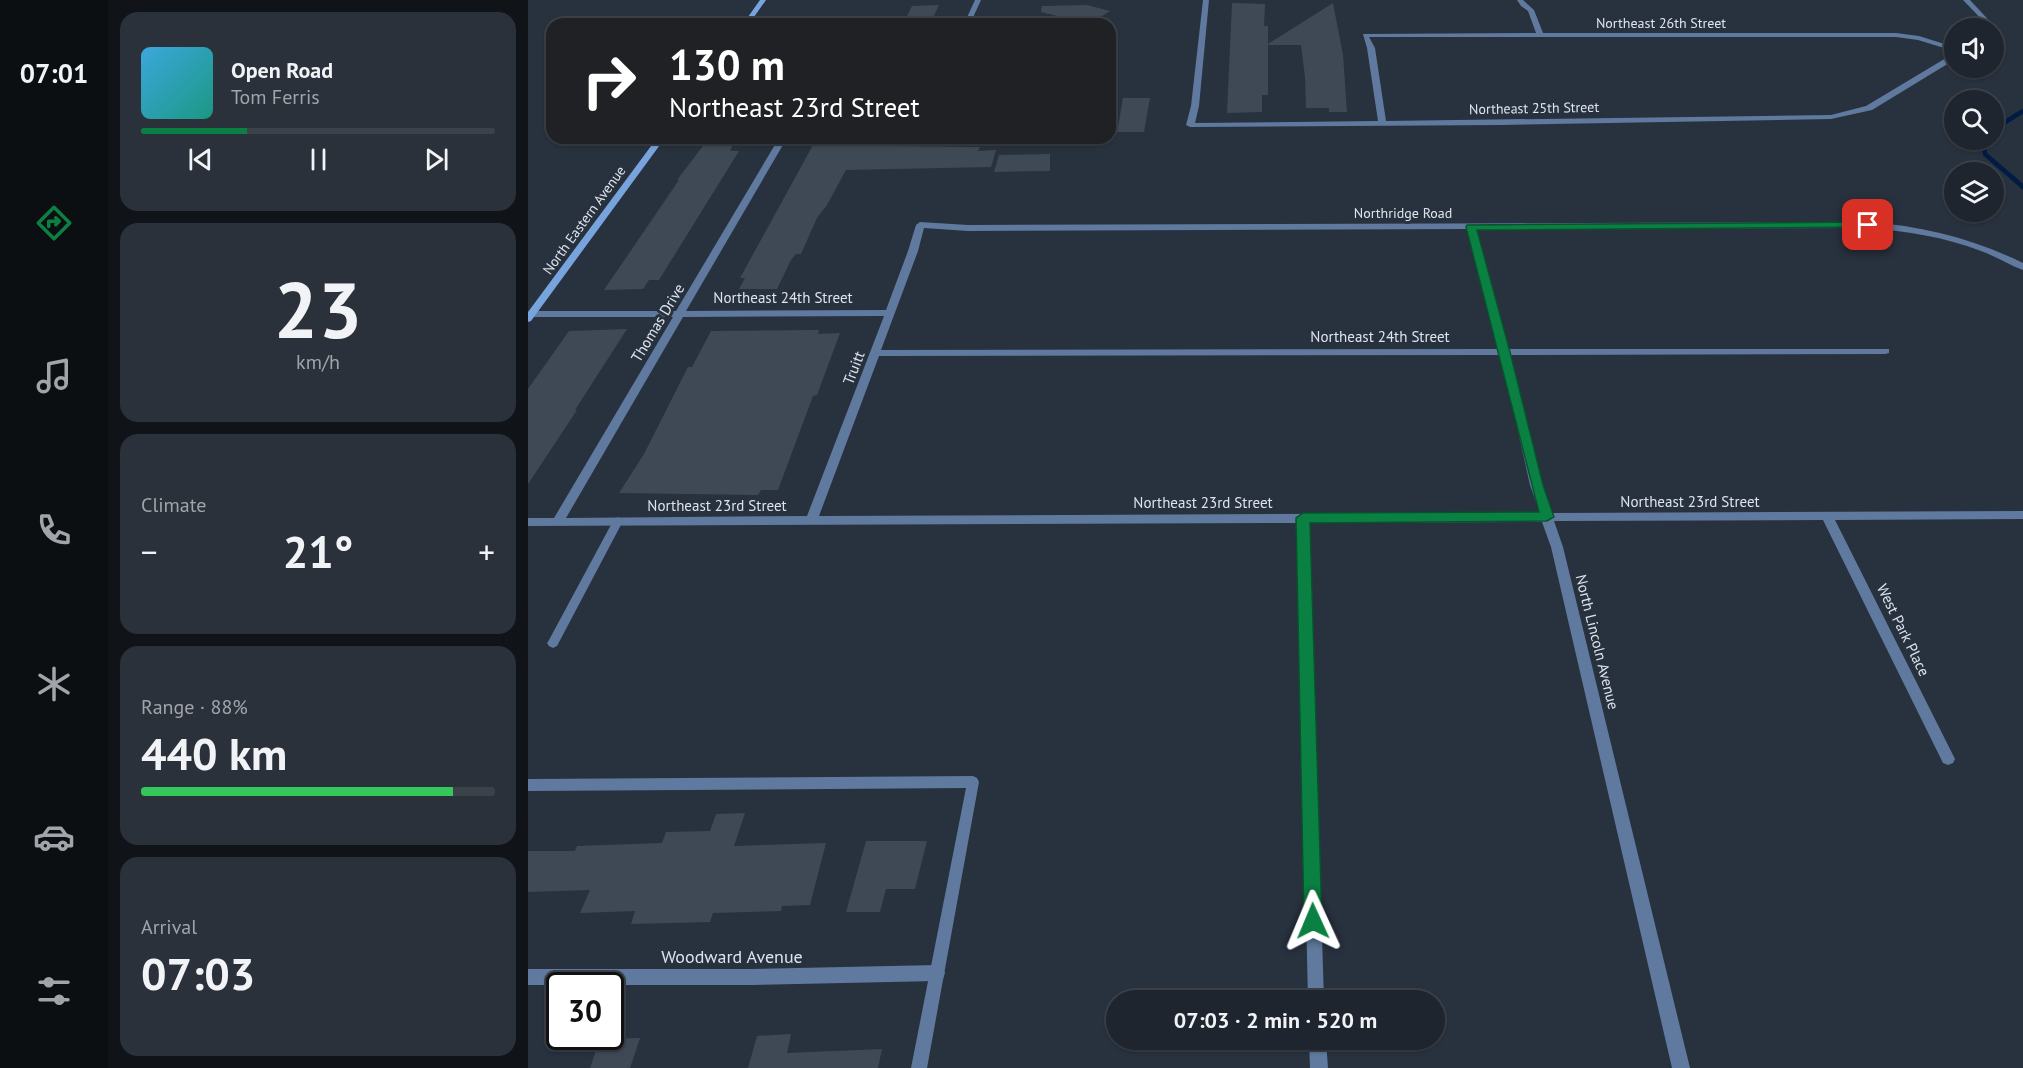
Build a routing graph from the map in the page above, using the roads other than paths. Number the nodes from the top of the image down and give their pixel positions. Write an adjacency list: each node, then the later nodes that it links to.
1 (763, 0): 8 (main road)
2 (978, 0): 9 (street)
3 (1206, 0): 14 (street, Northeast 25th Street)
4 (1520, 0): 7 (street)
5 (1533, 0): 7 (street)
6 (1966, 0): 10 (street)
7 (1531, 10): 11 (street)
8 (750, 18)
9 (970, 18)
10 (1983, 18)
11 (1540, 35): 12 (street, Northeast 26th Street); 14 (street, Northeast 26th Street)
12 (1944, 46)
13 (1944, 63): 14 (street, Northeast 25th Street)
14 (1382, 124)
15 (657, 144): 22 (main road, North Eastern Avenue)
16 (780, 144): 21 (street, Thomas Drive)
17 (920, 225): 18 (street, Northridge Road); 20 (street, Truitt)
18 (1471, 227): 19 (street, Northridge Road); 24 (street, North Lincoln Avenue)
19 (2023, 267)
20 (890, 312): 21 (street, Northeast 24th Street); 25 (street, Truitt)
21 (681, 314): 22 (street, Northeast 24th Street); 33 (street, Thomas Drive)
22 (530, 316)
23 (1885, 351): 24 (street, Northeast 24th Street)
24 (1505, 352): 25 (street, Northeast 24th Street); 27 (street, North Lincoln Avenue)
25 (875, 353): 30 (street, Truitt)
26 (2023, 515): 28 (street, Northeast 23rd Street)
27 (1547, 517): 28 (street, Northeast 23rd Street); 29 (street, Northeast 23rd Street); 43 (street, North Lincoln Avenue)
28 (1827, 517): 35 (street, West Park Place)
29 (1303, 518): 30 (street, Northeast 23rd Street); 39 (street)
30 (812, 520): 31 (street, Northeast 23rd Street)
31 (618, 521): 33 (street, Northeast 23rd Street); 34 (lane)
32 (528, 522): 33 (street, Northeast 23rd Street)
33 (557, 522)
34 (553, 643)
35 (1948, 759)
36 (528, 784): 37 (lane)
37 (937, 973): 38 (street, Woodward Avenue); 41 (lane)
38 (528, 977)
39 (1316, 990)
40 (1318, 1050): 42 (street)
41 (919, 1068)
42 (1319, 1068)
43 (1681, 1068)

